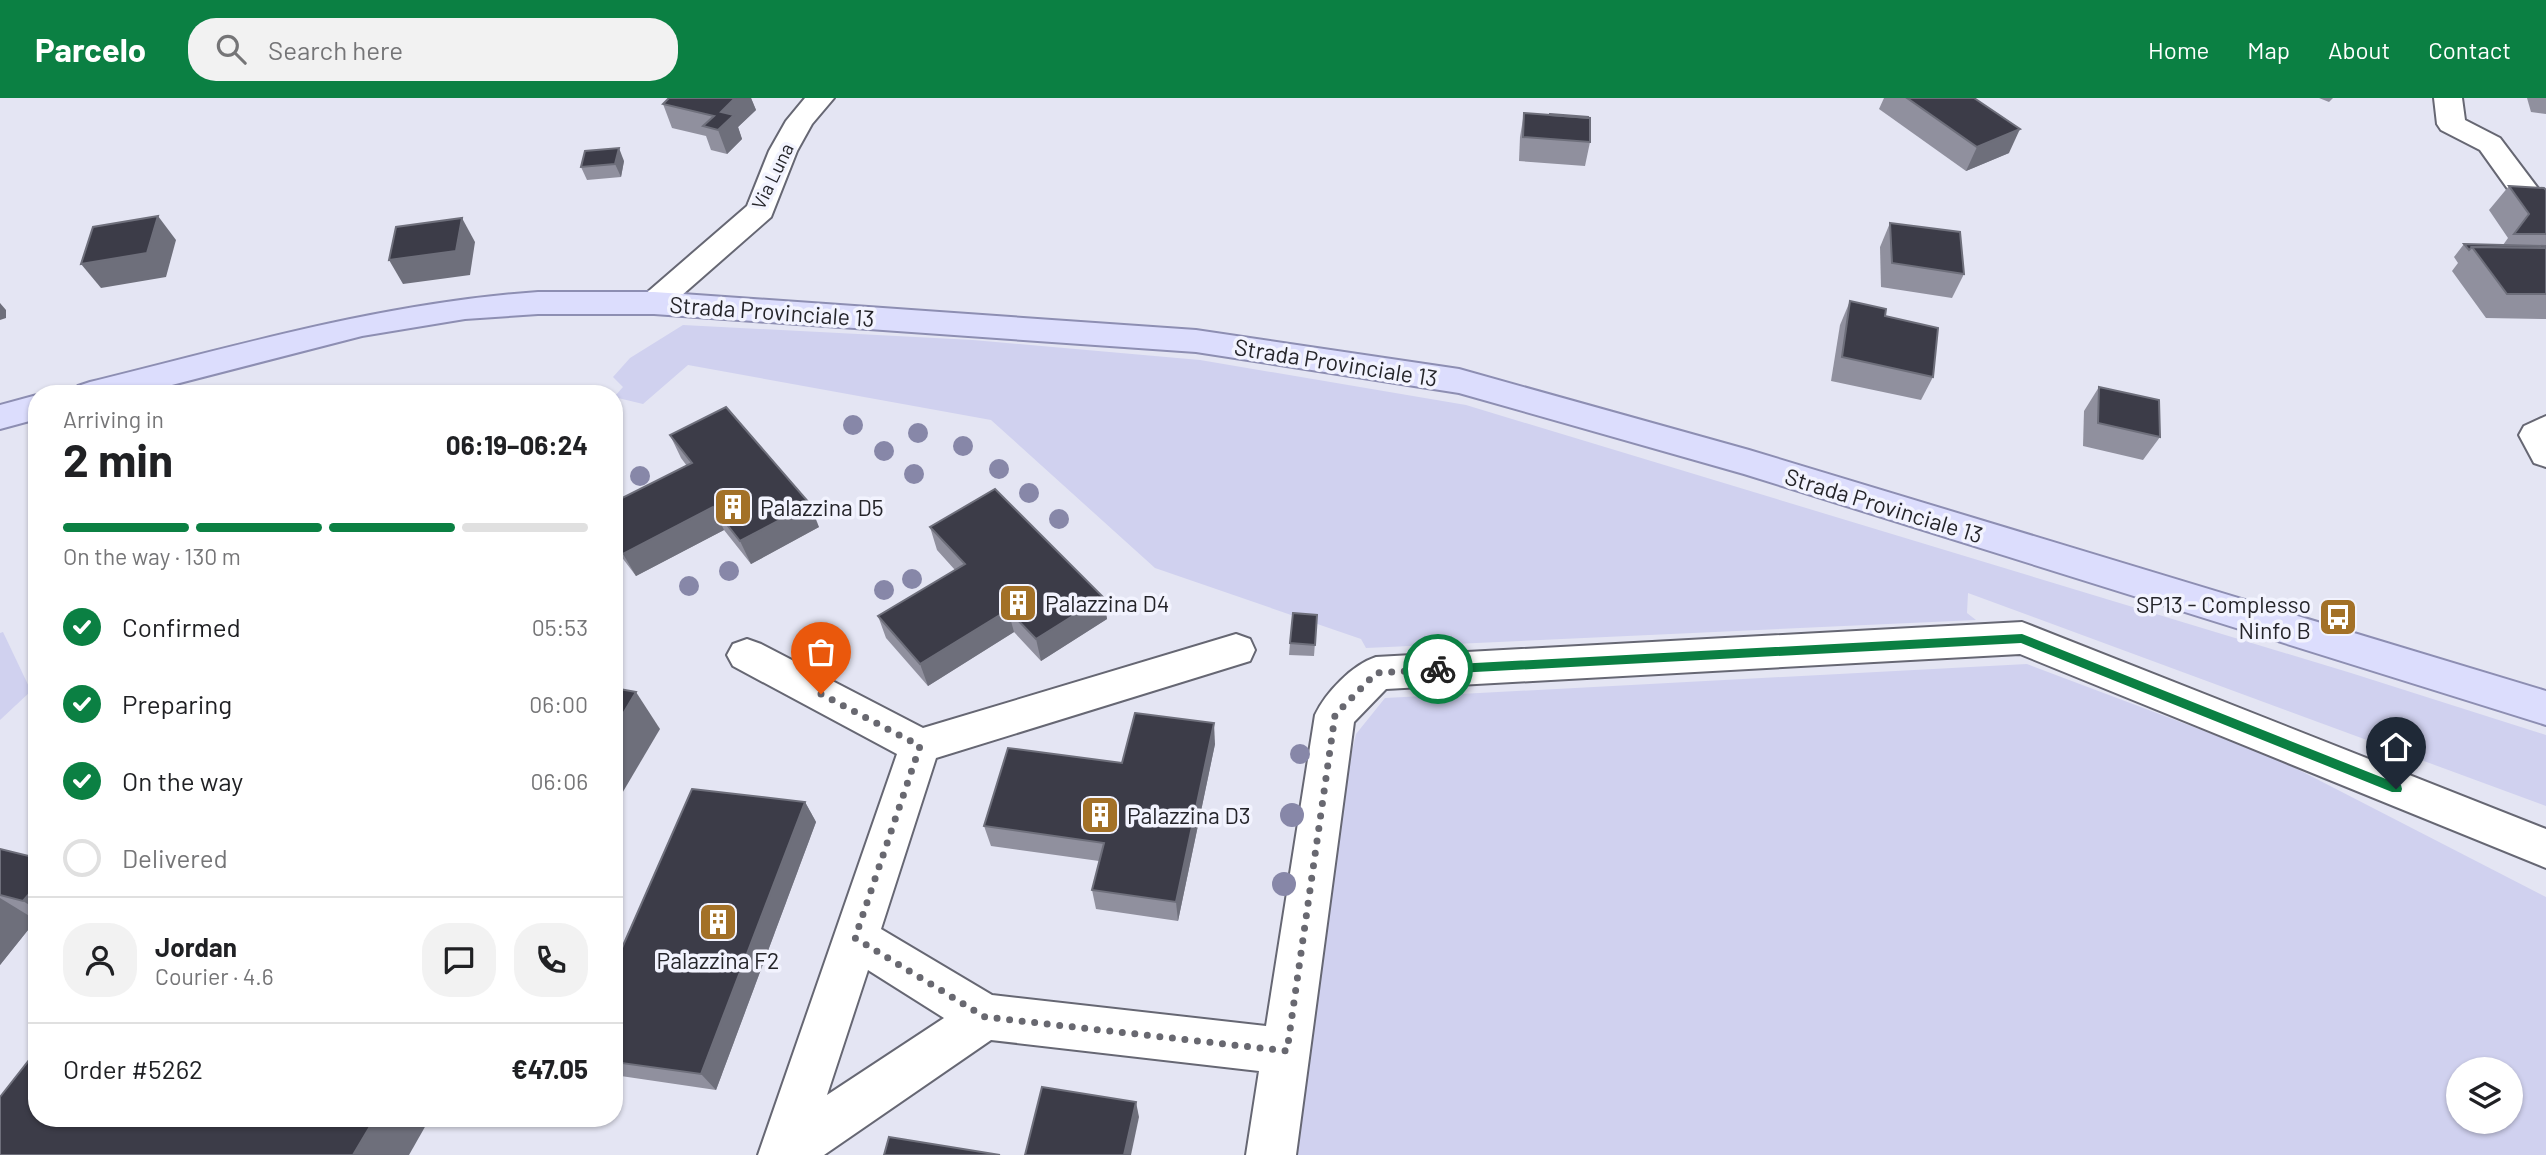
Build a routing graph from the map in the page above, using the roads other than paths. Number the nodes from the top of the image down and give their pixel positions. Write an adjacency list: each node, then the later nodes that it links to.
1 (820, 98): 4 (street, Via Luna)
2 (2448, 98): 3 (street)
3 (2546, 220)
4 (654, 303): 5 (main road, Strada Provinciale 13); 12 (main road, Strada Provinciale 13)
5 (127, 385)
6 (28, 409): 7 (main road)
7 (0, 417)
8 (2546, 428): 9 (street)
9 (2546, 454)
10 (1237, 650): 13 (street)
11 (747, 655): 13 (street)
12 (2546, 708)
13 (920, 746): 15 (street)
14 (2546, 849): 17 (street)
15 (855, 938): 16 (street); 18 (street)
16 (985, 1017): 17 (street); 18 (street)
17 (1287, 1051): 19 (street)
18 (784, 1154)
19 (1271, 1155)

